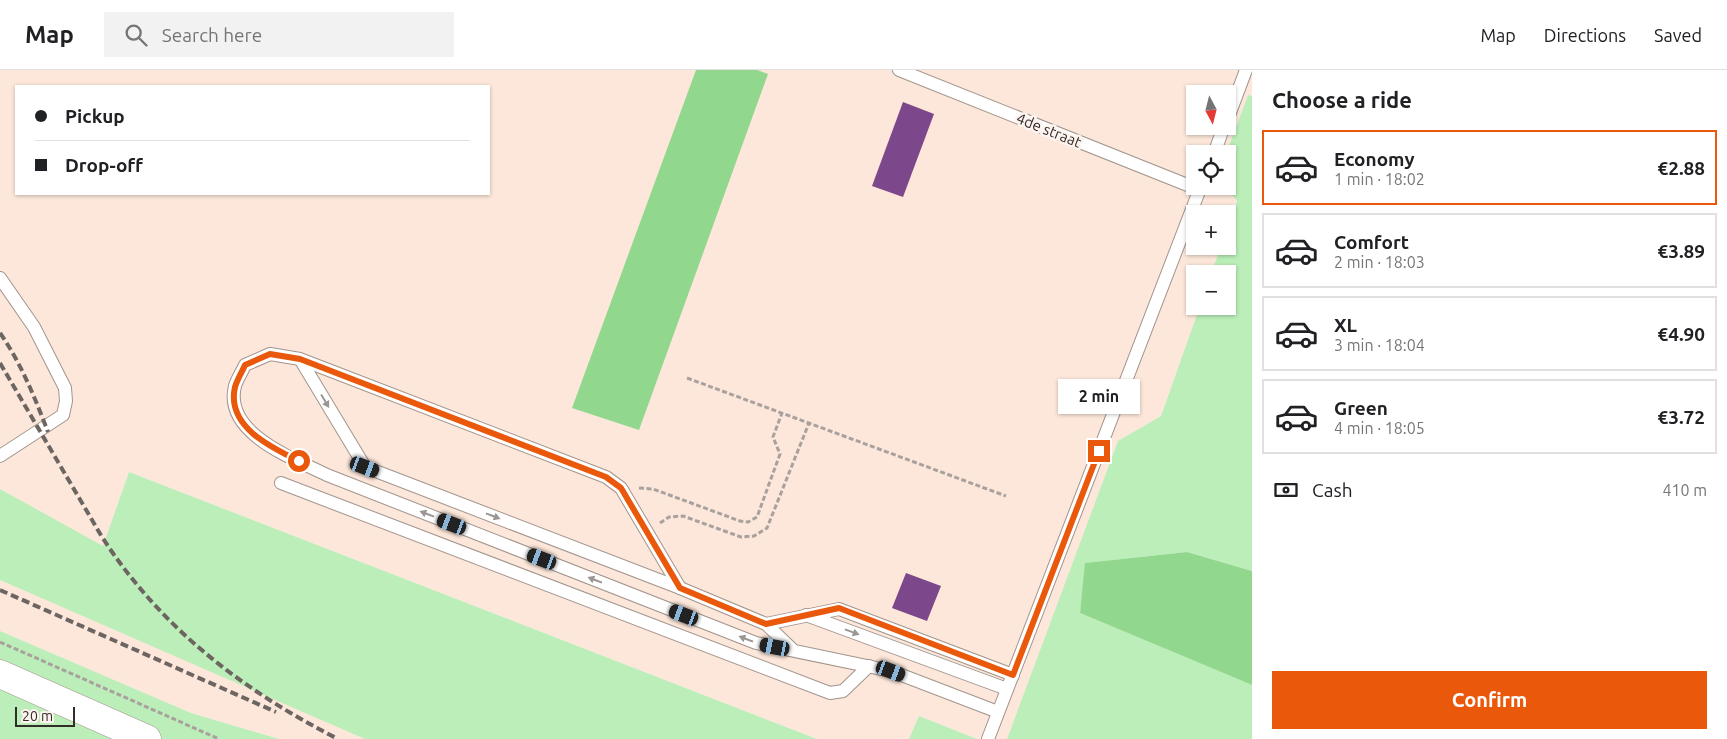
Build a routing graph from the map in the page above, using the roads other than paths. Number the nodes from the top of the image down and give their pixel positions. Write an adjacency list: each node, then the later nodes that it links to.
1 (899, 70): 4 (lane, 4de straat)
2 (1246, 70): 3 (lane)
3 (1236, 97)
4 (1186, 183)
5 (1197, 195): 16 (lane)
6 (0, 278): 8 (lane)
7 (300, 359): 10 (lane); 10 (lane, one-way to 10); 13 (lane, one-way to 7)
8 (0, 456)
9 (281, 483): 14 (lane)
10 (680, 588): 12 (lane)
11 (806, 615): 12 (lane); 16 (lane); 17 (lane, one-way to 17)
12 (766, 624): 13 (lane)
13 (793, 650): 14 (lane)
14 (869, 666): 18 (lane)
15 (0, 674): 19 (street)
16 (1013, 675): 17 (lane)
17 (1007, 689): 18 (lane)
18 (998, 712): 20 (lane)
19 (147, 739)
20 (988, 739)

